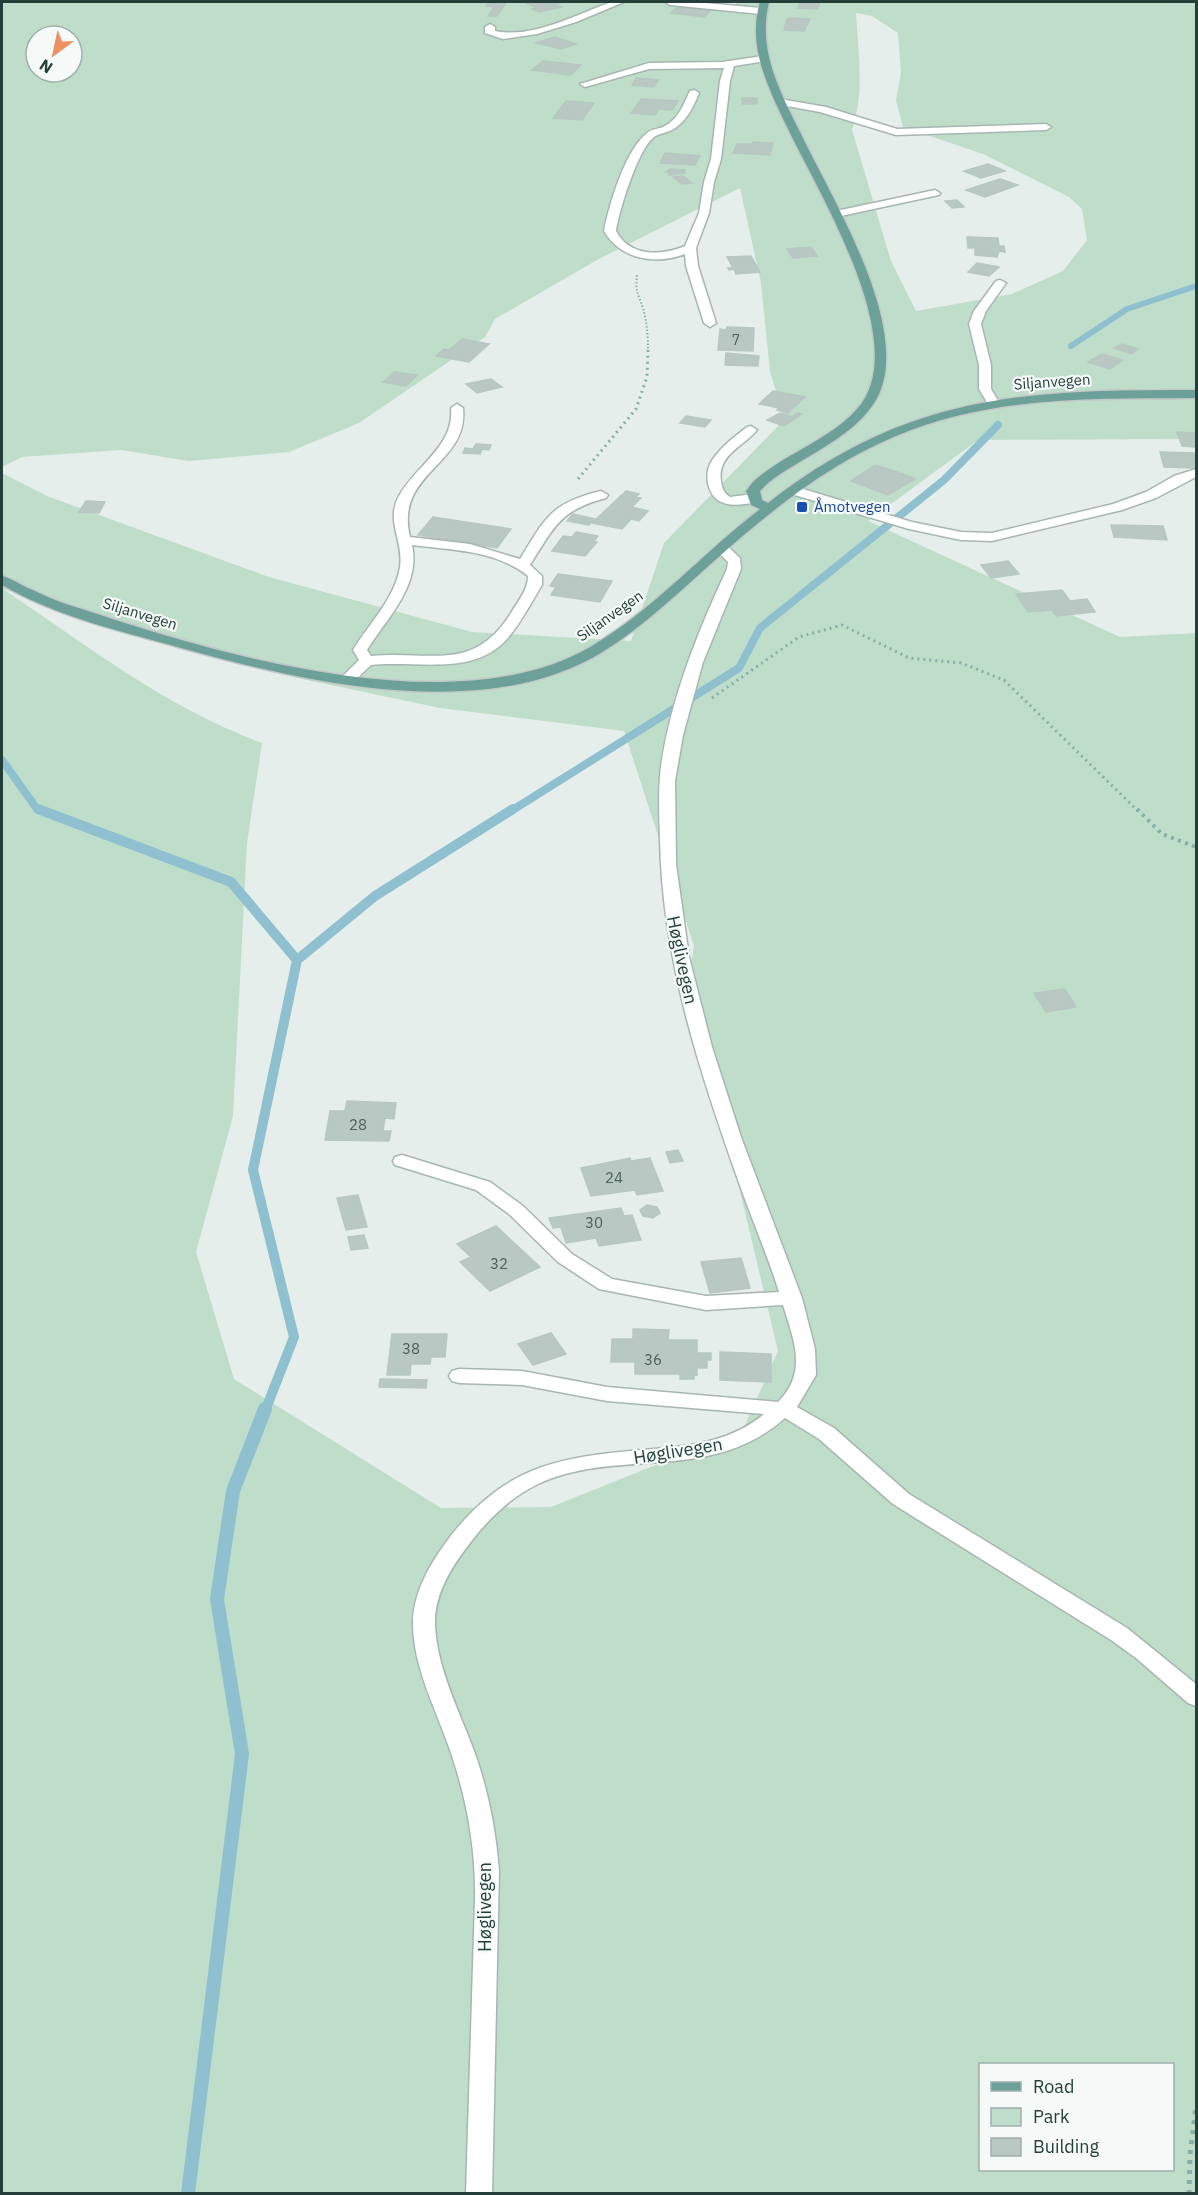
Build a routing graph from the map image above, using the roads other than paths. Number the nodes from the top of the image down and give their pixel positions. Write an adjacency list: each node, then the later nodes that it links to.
1 (619, 2): 4 (street)
2 (670, 2): 3 (street)
3 (763, 6): 5 (main road)
4 (490, 27)
5 (763, 59): 6 (street); 9 (main road)
6 (730, 64): 7 (street); 13 (street)
7 (585, 84)
8 (694, 93): 13 (street)
9 (780, 102): 10 (street); 12 (main road)
10 (1046, 127)
11 (935, 193): 12 (street)
12 (836, 214): 23 (main road)
13 (690, 248): 15 (street)
14 (1000, 283): 17 (street)
15 (710, 323)
16 (1197, 394): 17 (main road, Siljanvegen)
17 (994, 404): 21 (main road, Siljanvegen)
18 (457, 408): 25 (street)
19 (751, 430): 23 (street)
20 (1197, 473): 21 (street)
21 (793, 490): 24 (main road, Siljanvegen)
22 (601, 495): 27 (street)
23 (753, 498): 24 (main road)
24 (769, 508): 26 (main road, Siljanvegen)
25 (403, 540): 27 (street); 29 (street)
26 (721, 548): 30 (main road, Siljanvegen); 32 (street, Høglivegen)
27 (523, 566): 29 (street)
28 (2, 580): 30 (main road, Siljanvegen)
29 (368, 661): 30 (street)
30 (348, 679)
31 (402, 1161): 32 (street)
32 (792, 1298): 34 (street, Høglivegen)
33 (459, 1376): 34 (street)
34 (784, 1410): 35 (street); 36 (street, Høglivegen)
35 (1197, 1697)
36 (480, 2193)

